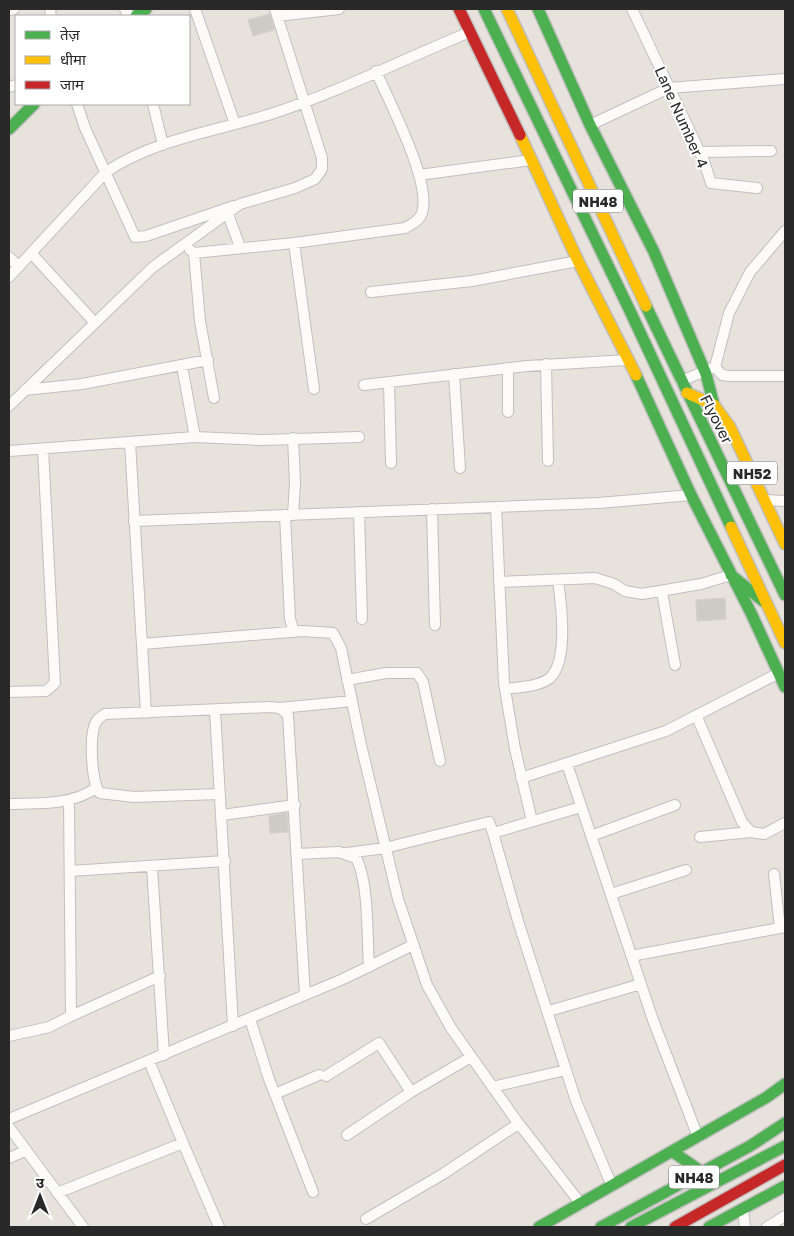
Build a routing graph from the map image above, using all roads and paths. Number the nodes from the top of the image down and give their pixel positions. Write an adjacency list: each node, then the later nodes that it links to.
1 (14, 9): 9 (street)
2 (195, 9): 19 (street)
3 (339, 9): 10 (street)
4 (459, 9): 11 (main road)
5 (484, 9): 84 (main road, NH48)
6 (508, 9): 51 (main road, NH48)
7 (538, 9): 20 (main road)
8 (632, 9): 14 (street, Lane Number 4)
9 (9, 10)
10 (276, 12): 15 (street)
11 (470, 32): 12 (street); 25 (main road)
12 (376, 71): 15 (street); 27 (street)
13 (785, 79): 14 (street)
14 (670, 88): 20 (street); 24 (street, Lane Number 4)
15 (305, 102): 19 (street); 29 (street)
16 (33, 105): 21 (main road)
17 (77, 105): 26 (street)
18 (153, 105): 22 (street)
19 (235, 124): 22 (street)
20 (590, 125): 48 (main road)
21 (9, 129)
22 (164, 145): 26 (street)
23 (771, 151): 24 (street)
24 (700, 152): 28 (street, Lane Number 4)
25 (531, 160): 27 (street); 38 (main road)
26 (106, 172): 29 (street); 35 (street)
27 (419, 174): 32 (street)
28 (757, 188)
29 (240, 204): 30 (street)
30 (228, 214): 33 (street); 34 (street)
31 (785, 231): 48 (street)
32 (294, 243): 34 (street); 54 (street)
33 (184, 244): 36 (street); 42 (street)
34 (240, 247): 36 (street)
35 (30, 253): 39 (street); 42 (street)
36 (194, 253): 43 (street)
37 (9, 257): 39 (street)
38 (578, 262): 41 (street); 44 (main road)
39 (20, 267): 40 (street)
40 (9, 277)
41 (371, 292)
42 (94, 323): 55 (street)
43 (208, 360): 46 (street); 57 (street)
44 (627, 360): 45 (street); 70 (main road)
45 (546, 364): 47 (street); 67 (street)
46 (182, 366): 55 (street); 61 (street)
47 (508, 368): 49 (street); 60 (street)
48 (710, 369): 50 (street); 51 (street); 58 (main road)
49 (454, 374): 52 (street); 69 (street)
50 (785, 376)
51 (682, 382): 56 (main road, NH48)
52 (389, 383): 53 (street); 68 (street)
53 (364, 385)
54 (314, 388)
55 (25, 390): 59 (street)
56 (687, 393): 58 (main road); 83 (main road, Flyover / NH48)
57 (214, 398)
58 (714, 405): 71 (main road, NH52)
59 (9, 406)
60 (508, 412)
61 (195, 437): 62 (street); 64 (street)
62 (293, 438): 63 (street); 76 (street)
63 (358, 438)
64 (130, 442): 65 (street); 77 (street)
65 (43, 449): 66 (street); 95 (street)
66 (9, 452)
67 (548, 461)
68 (391, 463)
69 (460, 468)
70 (691, 495): 73 (street); 79 (main road)
71 (764, 500): 72 (street); 78 (main road, NH52)
72 (785, 500)
73 (496, 507): 74 (street); 81 (street)
74 (432, 509): 75 (street); 86 (street)
75 (359, 512): 76 (street); 85 (street)
76 (289, 515): 77 (street); 87 (street)
77 (134, 520): 89 (street)
78 (785, 544)
79 (731, 575): 82 (street); 84 (main road); 91 (main road)
80 (558, 580): 81 (street); 82 (street); 94 (street)
81 (499, 582): 94 (street)
82 (662, 592): 90 (street)
83 (785, 595)
84 (768, 605): 88 (main road, NH48)
85 (362, 619)
86 (435, 625)
87 (294, 632): 89 (street); 92 (street)
88 (785, 643)
89 (142, 644): 99 (street)
90 (675, 665)
91 (779, 673): 93 (main road); 100 (street)
92 (348, 680): 96 (street); 101 (street)
93 (785, 687)
94 (505, 689): 103 (street)
95 (9, 692)
96 (352, 701): 97 (street); 118 (street)
97 (280, 708): 98 (street); 108 (street)
98 (215, 710): 99 (street); 105 (street)
99 (146, 713): 104 (street)
100 (697, 716): 102 (street); 114 (street)
101 (440, 761)
102 (567, 764): 103 (street); 110 (street)
103 (521, 778): 112 (street)
104 (96, 788): 105 (street); 106 (street)
105 (219, 794): 111 (street)
106 (69, 801): 107 (street); 124 (street)
107 (9, 804)
108 (295, 805): 111 (street); 120 (street)
109 (675, 805): 116 (street)
110 (581, 807): 112 (street); 116 (street)
111 (222, 815): 121 (street)
112 (532, 821): 115 (street)
113 (785, 823): 114 (street)
114 (751, 832): 117 (street)
115 (493, 833): 118 (street); 134 (street)
116 (591, 836): 126 (street)
117 (700, 837)
118 (386, 848): 119 (street); 128 (street)
119 (346, 853): 120 (street); 130 (street)
120 (297, 854): 133 (street)
121 (225, 861): 122 (street); 137 (street)
122 (152, 867): 124 (street); 131 (street)
123 (686, 870): 126 (street)
124 (70, 871): 135 (street)
125 (774, 874): 127 (street)
126 (611, 894): 129 (street)
127 (782, 928): 129 (street)
128 (413, 945): 130 (street); 140 (street)
129 (631, 956): 132 (street)
130 (368, 967): 133 (street)
131 (160, 976): 135 (street); 139 (street)
132 (641, 984): 134 (street); 152 (street)
133 (305, 995): 136 (street)
134 (549, 1011): 142 (street)
135 (71, 1016): 138 (street)
136 (250, 1019): 137 (street); 146 (street)
137 (233, 1026): 139 (street)
138 (9, 1036)
139 (164, 1055): 141 (street)
140 (471, 1056): 144 (street); 145 (street)
141 (149, 1061): 147 (street); 153 (street)
142 (566, 1070): 144 (street); 160 (street)
143 (785, 1084): 152 (main road)
144 (492, 1087): 149 (street)
145 (412, 1092): 146 (street); 151 (street)
146 (275, 1094): 162 (street)
147 (9, 1119)
148 (785, 1122): 159 (main road, NH48)
149 (518, 1124): 164 (street); 167 (street)
150 (9, 1127): 155 (street)
151 (347, 1135)
152 (698, 1137): 156 (main road)
153 (183, 1144): 163 (street); 169 (street)
154 (785, 1146): 172 (main road, NH48)
155 (25, 1151): 157 (street); 163 (street)
156 (673, 1152): 159 (main road); 160 (main road)
157 (9, 1158)
158 (785, 1164): 173 (main road)
159 (702, 1172): 171 (main road, NH48)
160 (612, 1186): 164 (main road)
161 (785, 1186): 165 (main road)
162 (313, 1192)
163 (57, 1193): 168 (street)
164 (580, 1204): 170 (main road)
165 (744, 1209): 174 (main road); 175 (street)
166 (785, 1216): 176 (street)
167 (366, 1219)
168 (80, 1226)
169 (219, 1227)
170 (539, 1227)
171 (601, 1227)
172 (631, 1227)
173 (675, 1227)
174 (709, 1227)
175 (745, 1227)
176 (766, 1227)

